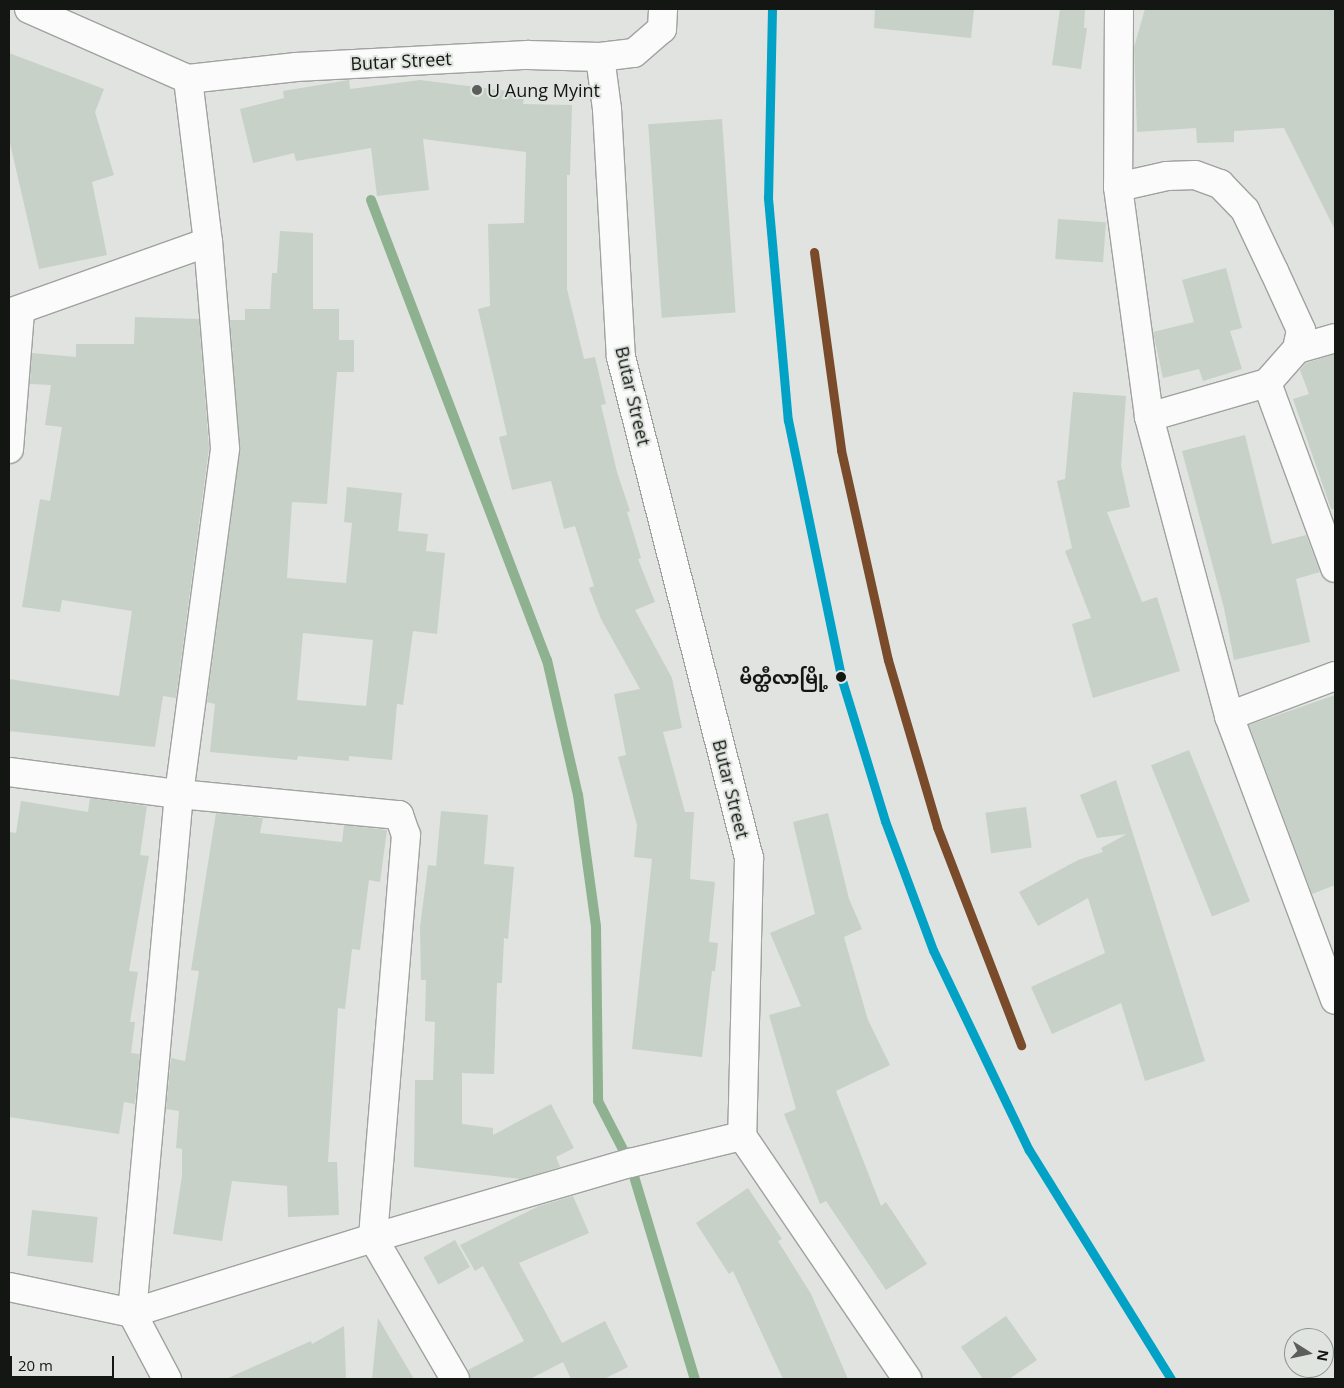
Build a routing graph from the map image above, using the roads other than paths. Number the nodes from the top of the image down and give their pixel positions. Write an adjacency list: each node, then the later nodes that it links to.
1 (29, 9): 5 (street)
2 (663, 9): 4 (street)
3 (1119, 9): 6 (street)
4 (600, 57): 5 (street, Butar Street); 20 (street, Butar Street)
5 (188, 79): 7 (street)
6 (1118, 188): 10 (street); 12 (street)
7 (208, 242): 8 (street); 18 (street)
8 (15, 312): 13 (street)
9 (1335, 338): 10 (street)
10 (1297, 349): 11 (street)
11 (1267, 383): 12 (street); 14 (street)
12 (1149, 417): 16 (street)
13 (9, 449)
14 (1335, 568)
15 (1335, 676): 16 (street)
16 (1230, 716): 19 (street)
17 (9, 772): 18 (street)
18 (179, 794): 21 (street); 23 (street)
19 (1335, 1000)
20 (742, 1136): 21 (street); 26 (street)
21 (373, 1238): 23 (street); 25 (street)
22 (9, 1286): 23 (street)
23 (132, 1314): 24 (street)
24 (167, 1379)
25 (456, 1379)
26 (907, 1379)

